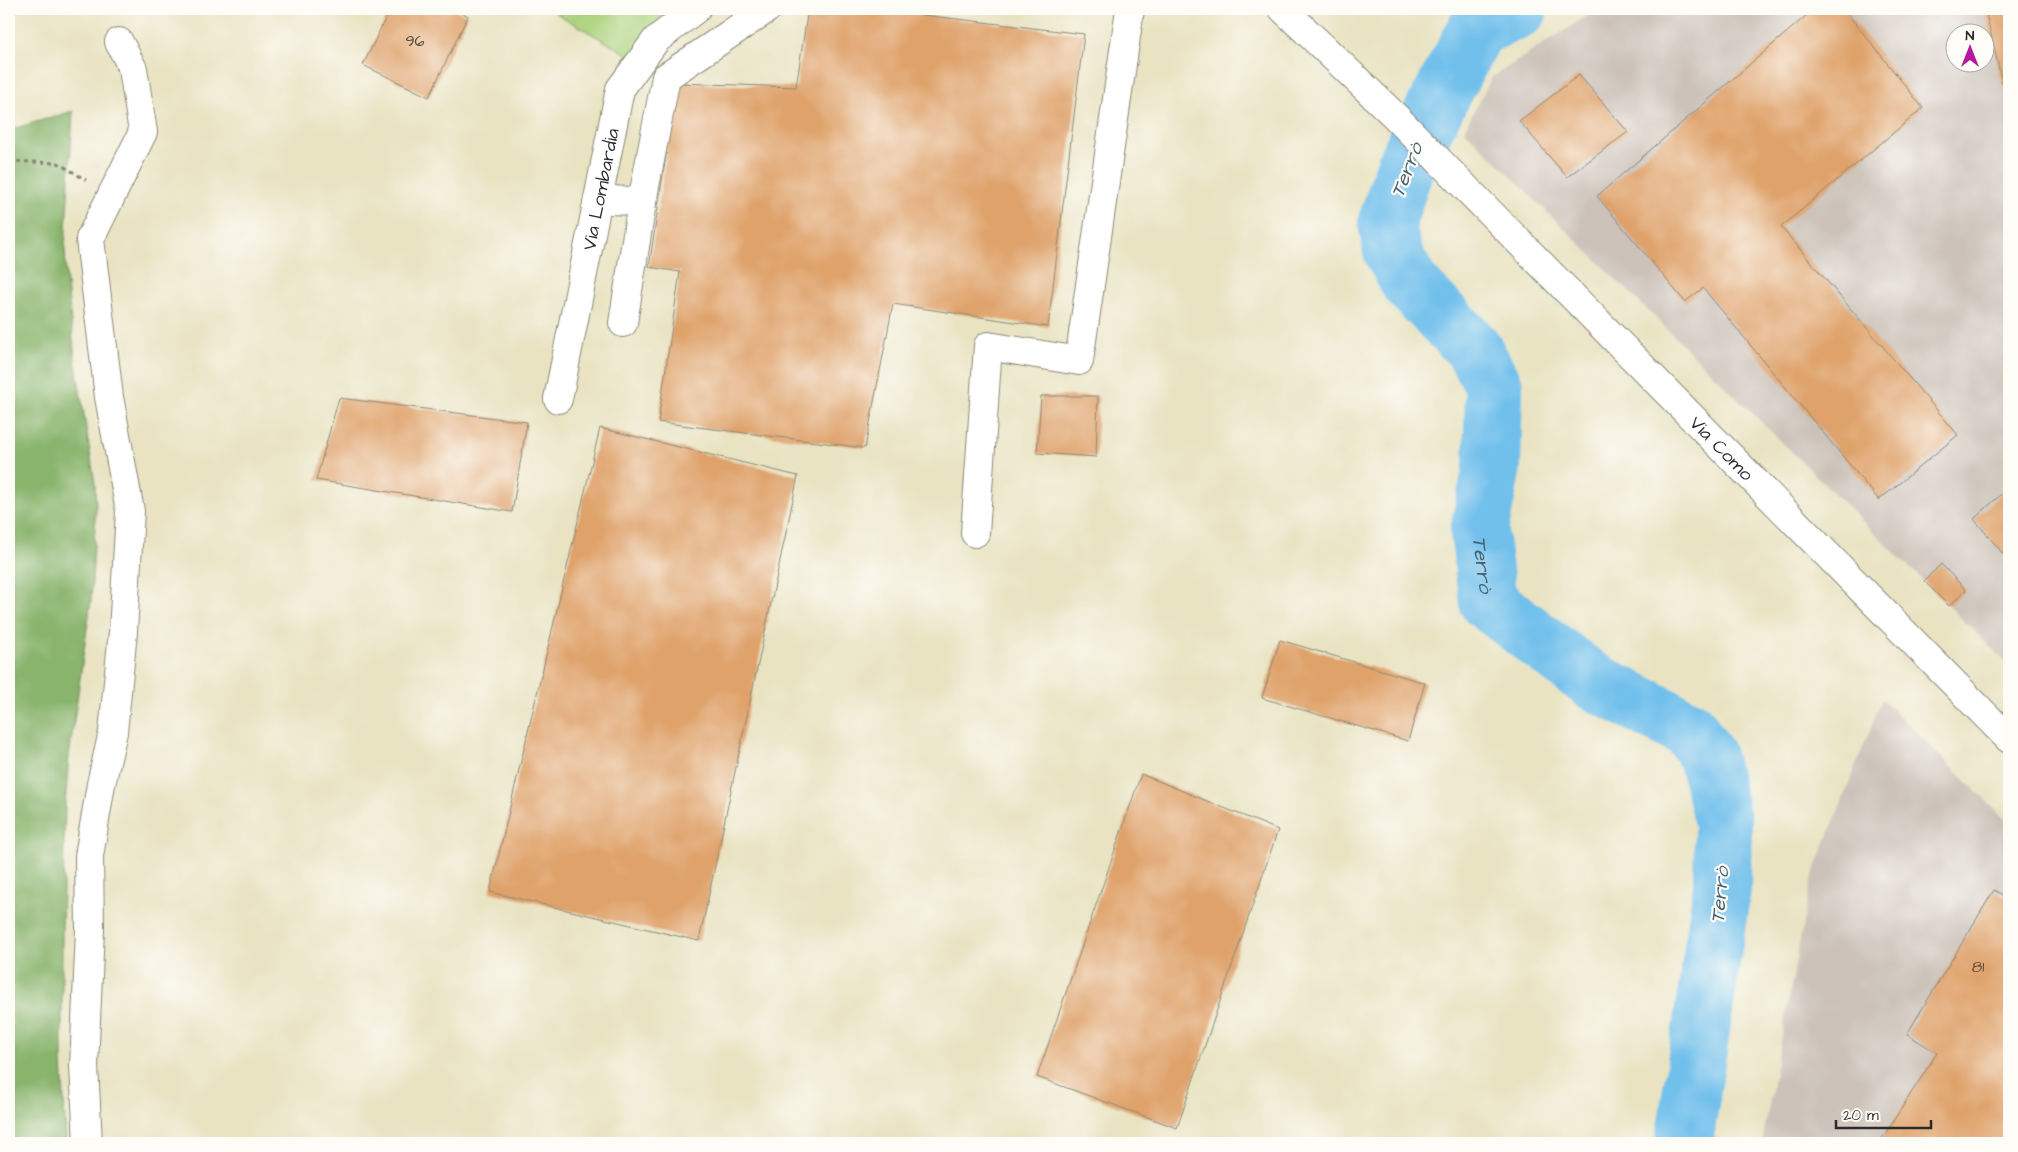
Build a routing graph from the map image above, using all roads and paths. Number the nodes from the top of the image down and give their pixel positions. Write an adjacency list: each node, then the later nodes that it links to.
1 (696, 9): 8 (main road, Via Lombardia)
2 (767, 9): 9 (main road)
3 (1130, 9): 12 (main road)
4 (1283, 9): 13 (main road, Via Como)
5 (119, 42): 14 (main road)
6 (9, 161): 7 (path)
7 (89, 182)
8 (598, 199): 9 (main road); 11 (main road, Via Lombardia)
9 (642, 202): 10 (main road)
10 (623, 323)
11 (558, 399)
12 (975, 533)
13 (2009, 739)
14 (88, 1143)

